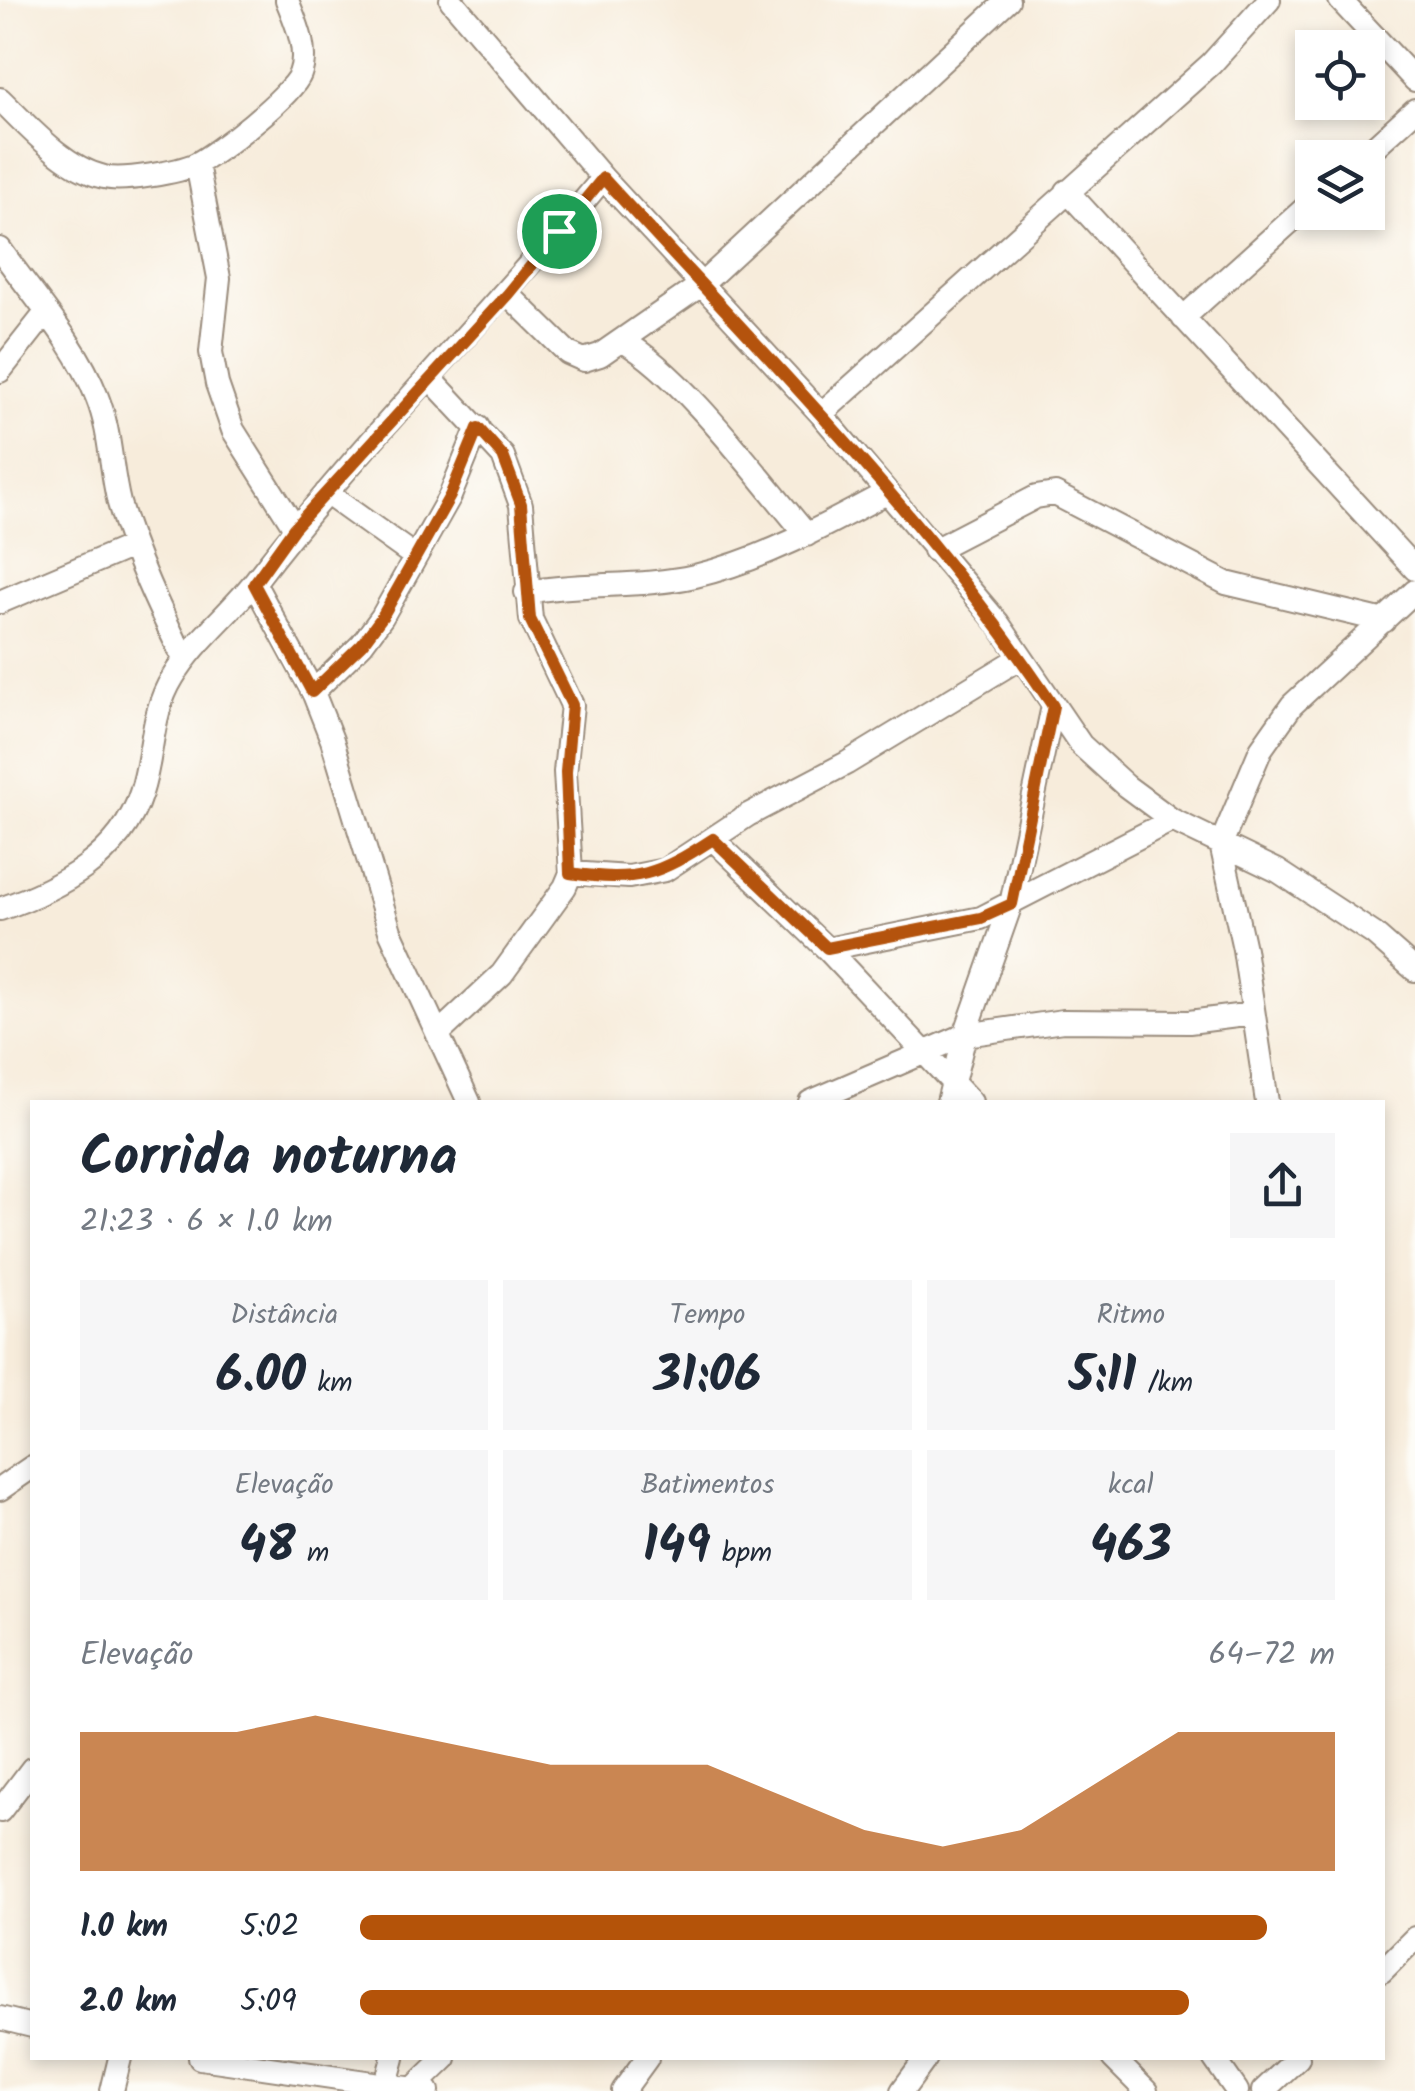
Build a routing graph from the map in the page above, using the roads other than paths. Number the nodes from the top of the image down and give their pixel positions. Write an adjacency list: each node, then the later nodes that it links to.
1 (287, 0): 10 (street)
2 (451, 0): 11 (street)
3 (1008, 0): 15 (street)
4 (1269, 0): 12 (street)
5 (1340, 0): 6 (street)
6 (1415, 80)
7 (0, 99): 10 (street)
8 (1415, 110): 9 (street)
9 (1382, 140)
10 (197, 164): 26 (street)
11 (603, 178): 15 (street); 16 (street)
12 (1066, 191): 18 (street); 22 (street)
13 (1295, 217): 18 (street)
14 (0, 249): 17 (street)
15 (700, 284): 19 (street); 22 (street)
16 (508, 294): 19 (street); 21 (street)
17 (44, 314): 20 (street); 28 (street)
18 (1183, 318): 31 (street)
19 (623, 340): 27 (street)
20 (0, 371)
21 (430, 378): 23 (street); 24 (street)
22 (820, 414): 25 (street)
23 (478, 428): 30 (street); 34 (street)
24 (326, 493): 26 (street); 30 (street)
25 (886, 494): 27 (street); 29 (street)
26 (294, 528): 32 (street)
27 (807, 535): 34 (street)
28 (132, 546): 35 (street); 38 (street)
29 (934, 550): 36 (street); 37 (street)
30 (414, 556): 39 (street)
31 (1415, 569)
32 (254, 584): 38 (street); 39 (street)
33 (1415, 591): 36 (street)
34 (526, 592): 44 (street)
35 (0, 602)
36 (1384, 620): 43 (street)
37 (1020, 658): 40 (street); 42 (street)
38 (184, 660): 46 (street)
39 (312, 692): 50 (street)
40 (1053, 706): 41 (street); 45 (street)
41 (1172, 820): 43 (street); 45 (street)
42 (713, 839): 44 (street); 47 (street)
43 (1220, 844): 48 (street); 49 (street)
44 (570, 873): 50 (street)
45 (1012, 904): 47 (street); 51 (street)
46 (0, 909)
47 (827, 948): 52 (street)
48 (1415, 970)
49 (1253, 1014): 51 (street); 56 (street)
50 (438, 1034): 54 (street)
51 (964, 1035): 52 (street); 53 (street)
52 (924, 1052): 53 (street); 55 (street)
53 (958, 1098)
54 (467, 1100)
55 (815, 1100)
56 (1267, 1100)
57 (30, 1469): 58 (street)
58 (0, 1488)
59 (30, 1772): 60 (street)
60 (0, 1811)
61 (1407, 1946): 62 (street)
62 (1385, 1968)
63 (0, 2018): 64 (street)
64 (30, 2026)
65 (120, 2060): 76 (street)
66 (212, 2060): 74 (street)
67 (393, 2060): 74 (street)
68 (444, 2060): 75 (street)
69 (646, 2060): 77 (street)
70 (925, 2060): 78 (street)
71 (1116, 2060): 79 (street)
72 (1215, 2060): 80 (street)
73 (1296, 2060): 81 (street)
74 (383, 2088): 75 (street)
75 (421, 2090)
76 (112, 2091)
77 (623, 2091)
78 (902, 2091)
79 (1146, 2091)
80 (1237, 2091)
81 (1263, 2091)

